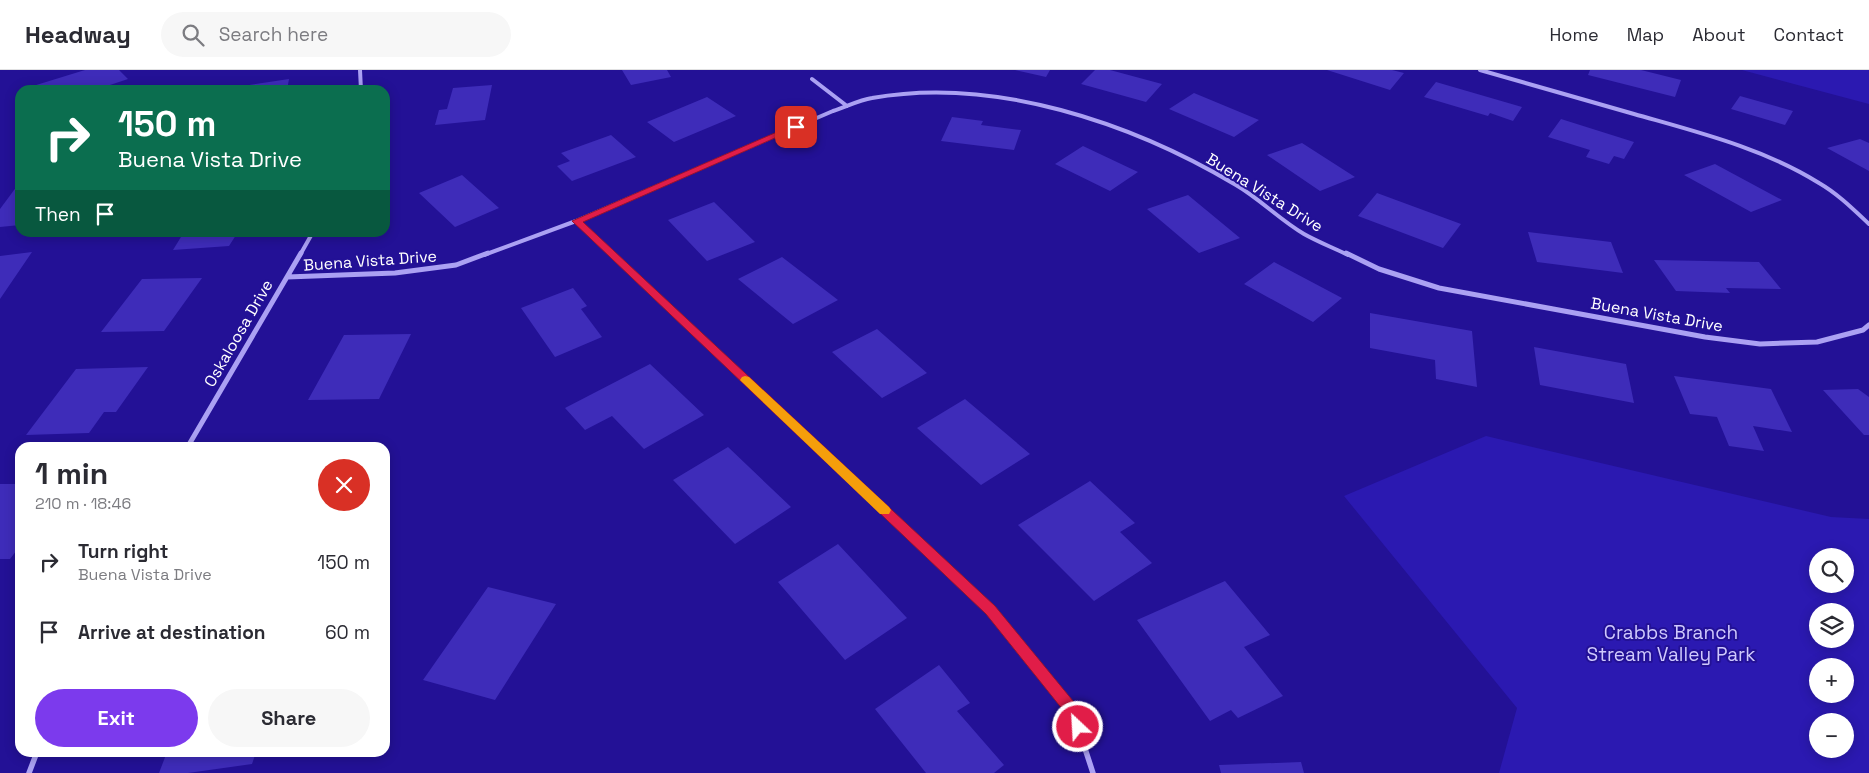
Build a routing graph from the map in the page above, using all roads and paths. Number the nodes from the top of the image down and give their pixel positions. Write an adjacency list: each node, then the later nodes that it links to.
1 (360, 70): 4 (street)
2 (1480, 70): 7 (street)
3 (812, 79): 5 (street)
4 (361, 85)
5 (847, 106): 6 (street, Buena Vista Drive); 10 (street, Buena Vista Drive)
6 (576, 221): 9 (street, Buena Vista Drive); 14 (street)
7 (1869, 224)
8 (310, 237): 9 (street, Oskaloosa Drive)
9 (287, 278): 11 (street, Oskaloosa Drive)
10 (1869, 325)
11 (191, 442)
12 (35, 757): 13 (street)
13 (29, 773)
14 (1092, 773)

